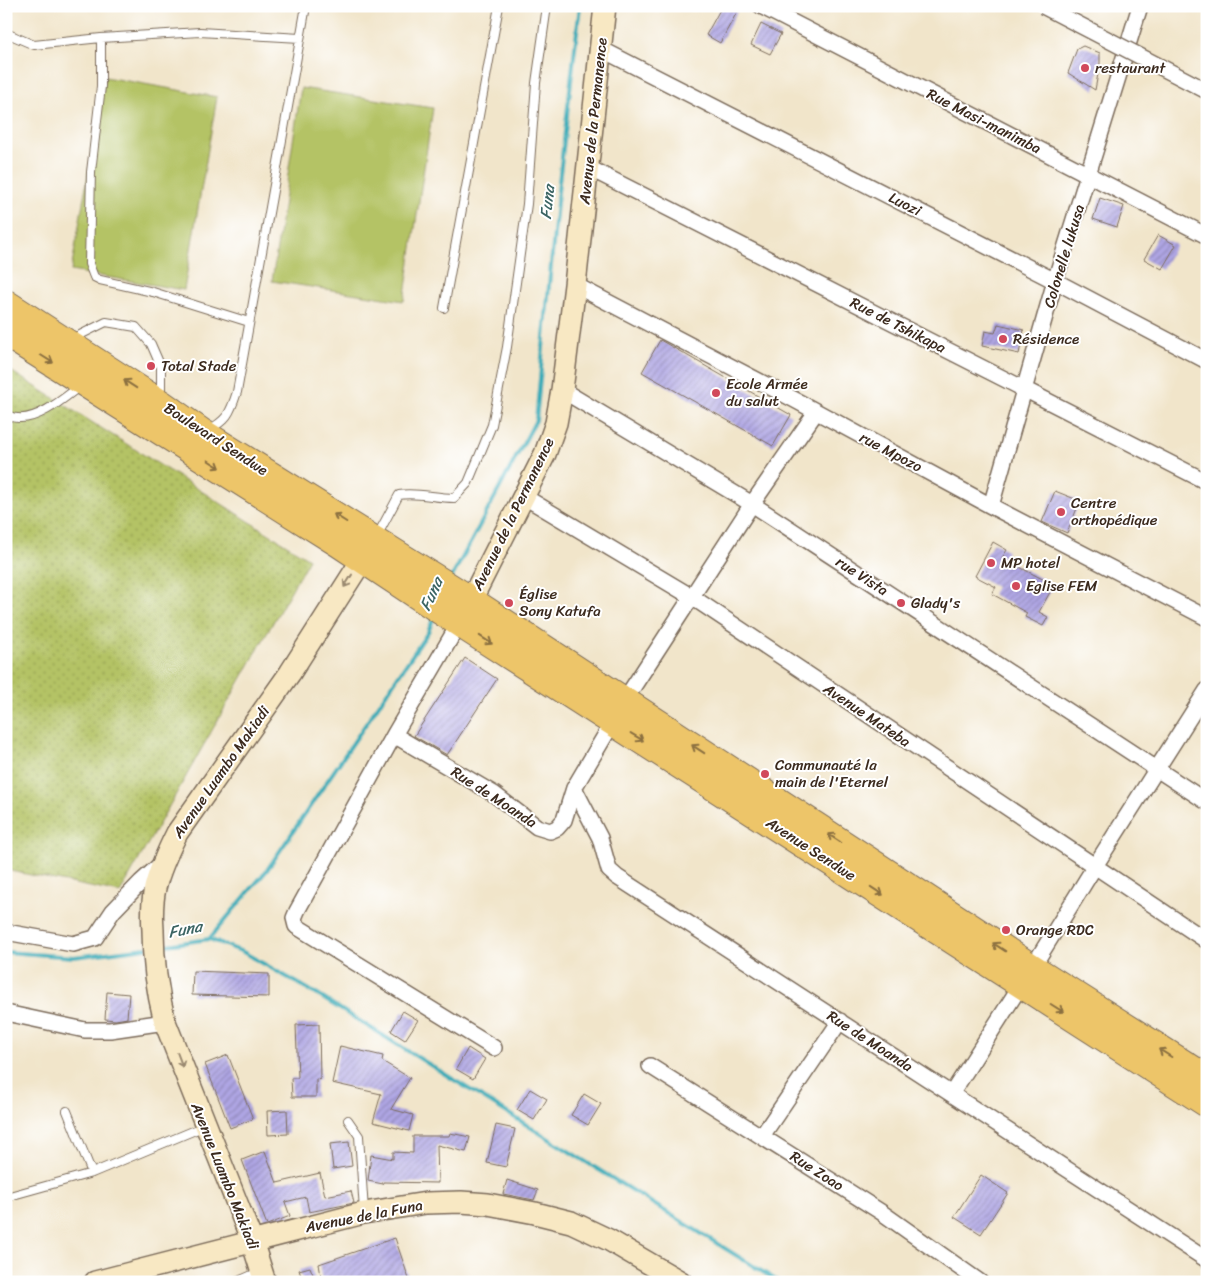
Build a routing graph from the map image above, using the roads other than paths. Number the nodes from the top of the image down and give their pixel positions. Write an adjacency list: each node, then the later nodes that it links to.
1 (306, 6): 10 (lane)
2 (499, 6): 20 (lane)
3 (547, 6): 36 (lane)
4 (605, 6): 11 (main road, Avenue de la Permanence)
5 (761, 6): 15 (street, Rue Masi-manimba)
6 (1043, 6): 12 (street, bridge)
7 (1140, 6): 12 (street, Colonelle lukusa)
8 (6, 33): 9 (lane)
9 (101, 38): 10 (lane); 21 (lane)
10 (300, 38): 21 (lane)
11 (601, 49): 14 (main road, Avenue de la Permanence); 17 (street, Luozi)
12 (1128, 49): 13 (street, bridge); 15 (street, Colonelle lukusa)
13 (1207, 91)
14 (589, 168): 18 (main road, Avenue de la Permanence); 27 (street, Rue de Tshikapa)
15 (1088, 174): 16 (street, Rue Masi-manimba); 17 (street, Colonelle lukusa)
16 (1207, 236)
17 (1055, 282): 24 (street, Luozi); 27 (street, Colonelle lukusa)
18 (575, 285): 26 (main road, Avenue de la Permanence); 29 (street, rue Mpozo)
19 (6, 304): 23 (highway, Boulevard Sendwe)
20 (444, 308)
21 (249, 322): 31 (lane)
22 (6, 333): 25 (highway, Boulevard Sendwe, one-way to 25)
23 (66, 343): 28 (highway, Boulevard Sendwe, one-way to 23); 28 (lane)
24 (1207, 362)
25 (85, 383): 30 (lane); 31 (highway, Boulevard Sendwe)
26 (562, 390): 33 (main road, Avenue de la Permanence); 34 (street, rue Vista)
27 (1025, 390): 32 (street, Rue de Tshikapa); 35 (street, Colonelle lukusa)
28 (161, 404): 31 (highway, Boulevard Sendwe)
29 (816, 412): 34 (street, Rue de Moanda); 35 (street, rue Mpozo)
30 (6, 415)
31 (196, 441): 36 (highway, Boulevard Sendwe)
32 (1207, 482)
33 (523, 496): 38 (street, Avenue Mateba); 39 (main road, Avenue de la Permanence)
34 (752, 504): 38 (street, Rue de Moanda); 44 (street, rue Vista)
35 (991, 506): 40 (street, rue Mpozo)
36 (369, 549): 37 (highway, Boulevard Sendwe); 47 (main road, Avenue Luambo Makiadi, one-way to 47)
37 (421, 583): 39 (highway, Avenue Sendwe)
38 (692, 597): 42 (street, Rue de Moanda); 48 (street, Avenue Mateba)
39 (459, 608): 42 (highway, Avenue Sendwe); 43 (street, Avenue de la Permanence)
40 (1207, 618)
41 (1207, 690): 44 (street)
42 (618, 711): 45 (street, Rue de Moanda); 51 (highway, Avenue Sendwe)
43 (394, 735): 45 (street, Rue de Moanda); 55 (street, Avenue de la Permanence)
44 (1157, 768): 46 (street, rue Vista); 48 (street)
45 (574, 788): 53 (street, Rue de Moanda)
46 (1207, 802)
47 (163, 862): 49 (street); 54 (main road, Avenue Luambo Makiadi)
48 (1094, 866): 50 (street, Avenue Mateba); 51 (street)
49 (6, 932)
50 (1207, 941)
51 (1032, 980): 57 (highway, Avenue Sendwe, one-way to 51); 58 (street); 59 (highway, Avenue Sendwe, one-way to 59)
52 (6, 1013): 54 (street)
53 (840, 1021): 58 (street, Rue de Moanda); 63 (street)
54 (165, 1022): 62 (main road, Avenue Luambo Makiadi, one-way to 62)
55 (494, 1048)
56 (650, 1066): 63 (street, Rue Zoao)
57 (1207, 1078)
58 (952, 1094): 68 (street, Rue de Moanda)
59 (1207, 1103)
60 (67, 1111): 64 (lane)
61 (348, 1120): 66 (lane)
62 (205, 1126): 64 (lane); 67 (main road, Avenue Luambo Makiadi)
63 (762, 1136): 73 (street, Rue Zoao)
64 (92, 1173): 65 (lane)
65 (6, 1197)
66 (364, 1214): 67 (main road, Avenue de la Funa); 72 (main road, Avenue de la Funa)
67 (252, 1241): 69 (main road, Avenue Luambo Makiadi); 70 (main road, Avenue de la Funa)
68 (1207, 1260)
69 (264, 1276): 71 (lane)
70 (96, 1282)
71 (236, 1282)
72 (681, 1282)
73 (980, 1282)

